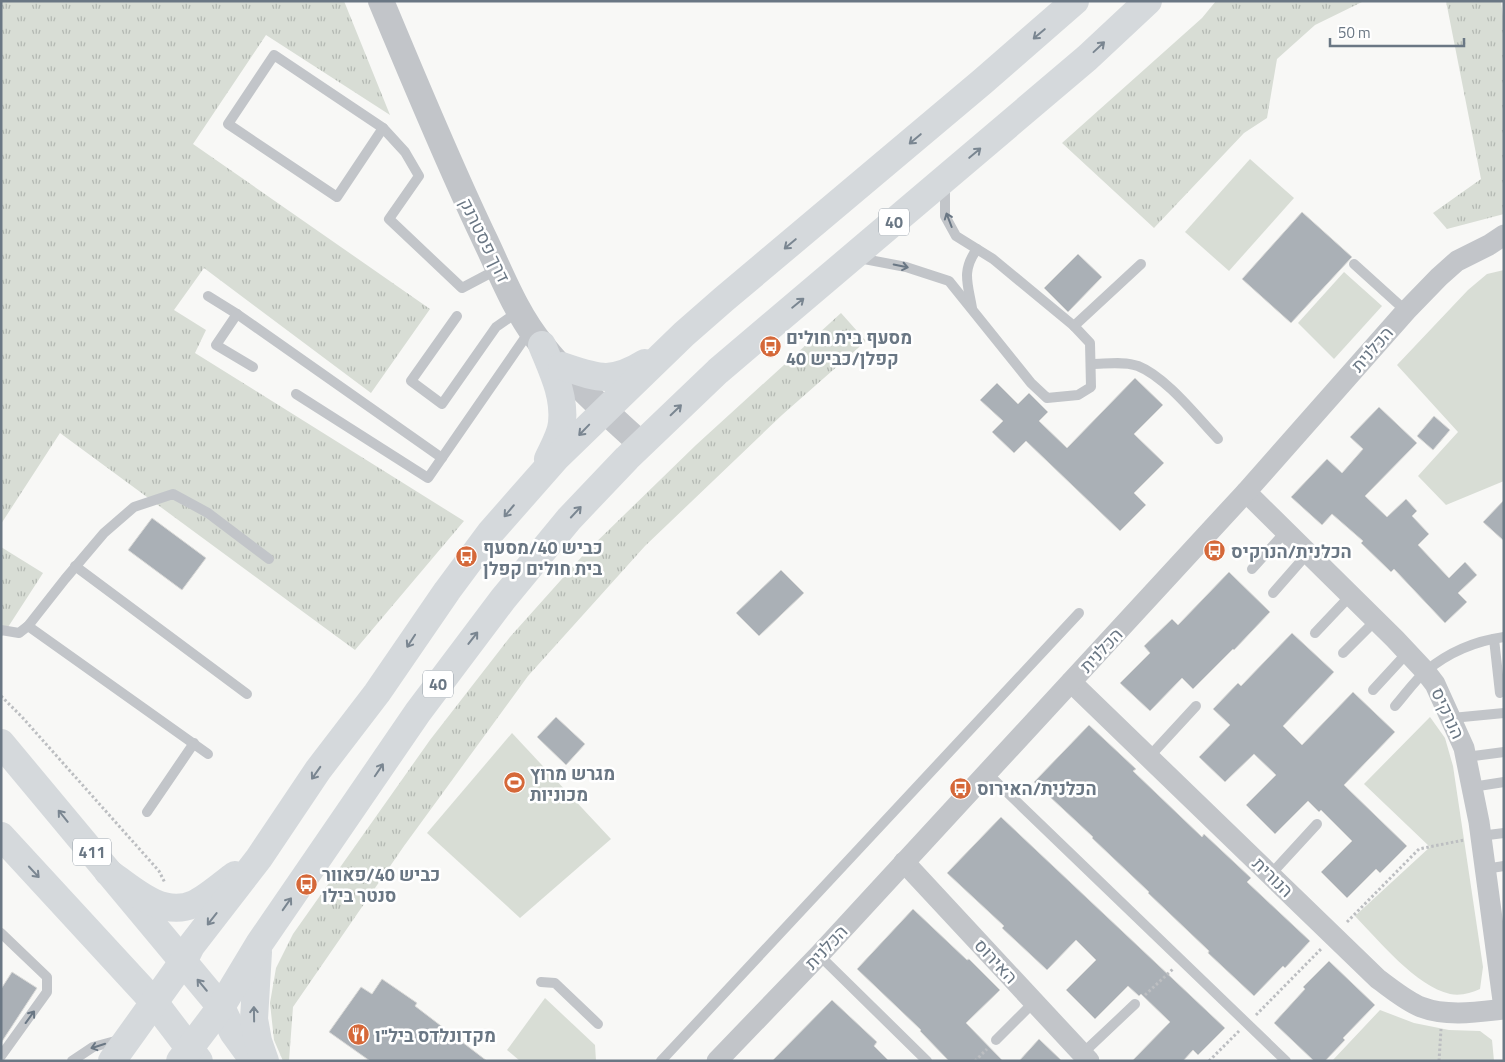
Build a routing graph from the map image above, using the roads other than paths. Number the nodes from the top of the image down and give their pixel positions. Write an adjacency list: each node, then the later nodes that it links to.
1 (381, 1): 11 (street, דרך פסטרנק)
2 (1075, 1): 19 (main road, 40, one-way to 19)
3 (1148, 1): 5 (main road, 40, one-way to 3)
4 (383, 128): 4 (lane); 11 (lane)
5 (945, 178): 7 (lane, one-way to 5); 8 (main road, 40)
6 (1499, 242): 14 (street, הכלנית)
7 (977, 249): 13 (lane); 17 (lane)
8 (853, 257): 13 (lane, one-way to 13); 26 (main road, 40, one-way to 8)
9 (1141, 264): 17 (lane)
10 (1354, 264): 14 (lane)
11 (499, 269): 18 (street, דרך פסטרנק)
12 (208, 296): 15 (lane)
13 (972, 309): 20 (lane)
14 (1406, 311): 29 (street, הכלנית)
15 (237, 314): 22 (lane); 27 (lane)
16 (457, 316): 18 (lane)
17 (1074, 326): 20 (lane)
18 (531, 328): 21 (street, דרך פסטרנק); 27 (lane); 28 (main road)
19 (670, 348): 21 (main road); 24 (main road, 40)
20 (1091, 364): 25 (lane)
21 (562, 366): 24 (street, דרך פסטרנק)
22 (253, 367)
23 (296, 394): 27 (lane)
24 (604, 411): 26 (street, דרך פסטרנק); 28 (main road, 40, one-way to 28)
25 (1218, 438)
26 (641, 444): 74 (main road, 40, one-way to 26)
27 (442, 458)
28 (541, 475): 68 (main road, 40, one-way to 68)
29 (1246, 492): 30 (street, הנרקיס); 46 (street, הכלנית)
30 (1286, 531): 31 (street, הנרקיס); 34 (lane)
31 (1308, 553): 35 (lane); 36 (street, הנרקיס)
32 (269, 559): 33 (lane)
33 (75, 566): 39 (lane); 48 (lane)
34 (1252, 569)
35 (1273, 593)
36 (1351, 595): 38 (street, הנרקיס); 41 (lane)
37 (1079, 613): 94 (lane)
38 (1376, 620): 43 (street, הנרקיס); 44 (lane)
39 (28, 626): 40 (lane); 55 (lane)
40 (1, 630)
41 (1315, 633)
42 (1499, 638): 45 (lane); 49 (lane)
43 (1408, 652): 45 (street, הנרקיס); 47 (lane)
44 (1343, 653)
45 (1426, 671): 51 (lane); 53 (street, הנרקיס)
46 (1071, 682): 58 (street, הנורית); 60 (street, הכלנית)
47 (1373, 690)
48 (247, 694)
49 (1500, 694)
50 (1196, 706): 58 (lane)
51 (1395, 706)
52 (1504, 713): 53 (lane)
53 (1452, 718): 59 (street, הנרקיס)
54 (1, 743): 71 (main road, 411, one-way to 54)
55 (194, 743): 57 (lane); 63 (lane)
56 (1504, 752): 59 (lane)
57 (208, 754)
58 (1149, 757): 72 (street, הנורית)
59 (1466, 757): 62 (street, הנרקיס)
60 (987, 773): 69 (street, הכלנית); 96 (lane)
61 (1504, 782): 62 (lane)
62 (1472, 787): 67 (street, הנרקיס)
63 (147, 812)
64 (1317, 824): 72 (lane)
65 (1504, 833): 67 (lane)
66 (1, 836): 78 (main road, one-way to 78)
67 (1480, 836): 70 (street, הנרקיס)
68 (259, 858): 71 (main road); 76 (main road, 40, one-way to 76)
69 (904, 862): 75 (street, הכלנית); 79 (street, האירוס)
70 (1494, 867): 82 (street, הנרקיס)
71 (108, 872): 76 (main road, 411)
72 (1271, 874): 82 (street, הנורית)
73 (1, 933): 86 (lane, one-way to 73)
74 (259, 944): 81 (main road, 40); 93 (main road, one-way to 74)
75 (819, 955): 88 (street, הכלנית); 95 (lane)
76 (182, 962): 78 (main road, 40); 81 (main road, 411, one-way to 76)
77 (540, 982): 83 (lane)
78 (154, 1002): 84 (main road, 40); 87 (main road)
79 (1034, 1002): 85 (lane); 89 (street, האירוס)
80 (1135, 1004): 89 (lane)
81 (221, 1007): 87 (main road, 40); 92 (main road, 411)
82 (1504, 1008)
83 (598, 1024)
84 (128, 1038): 90 (lane, one-way to 90); 91 (main road, 40)
85 (996, 1040)
86 (1, 1056)
87 (189, 1057)
88 (728, 1057)
89 (1085, 1057)
90 (72, 1061)
91 (112, 1061)
92 (254, 1061)
93 (265, 1061)
94 (661, 1061)
95 (927, 1061)
96 (1286, 1061)

